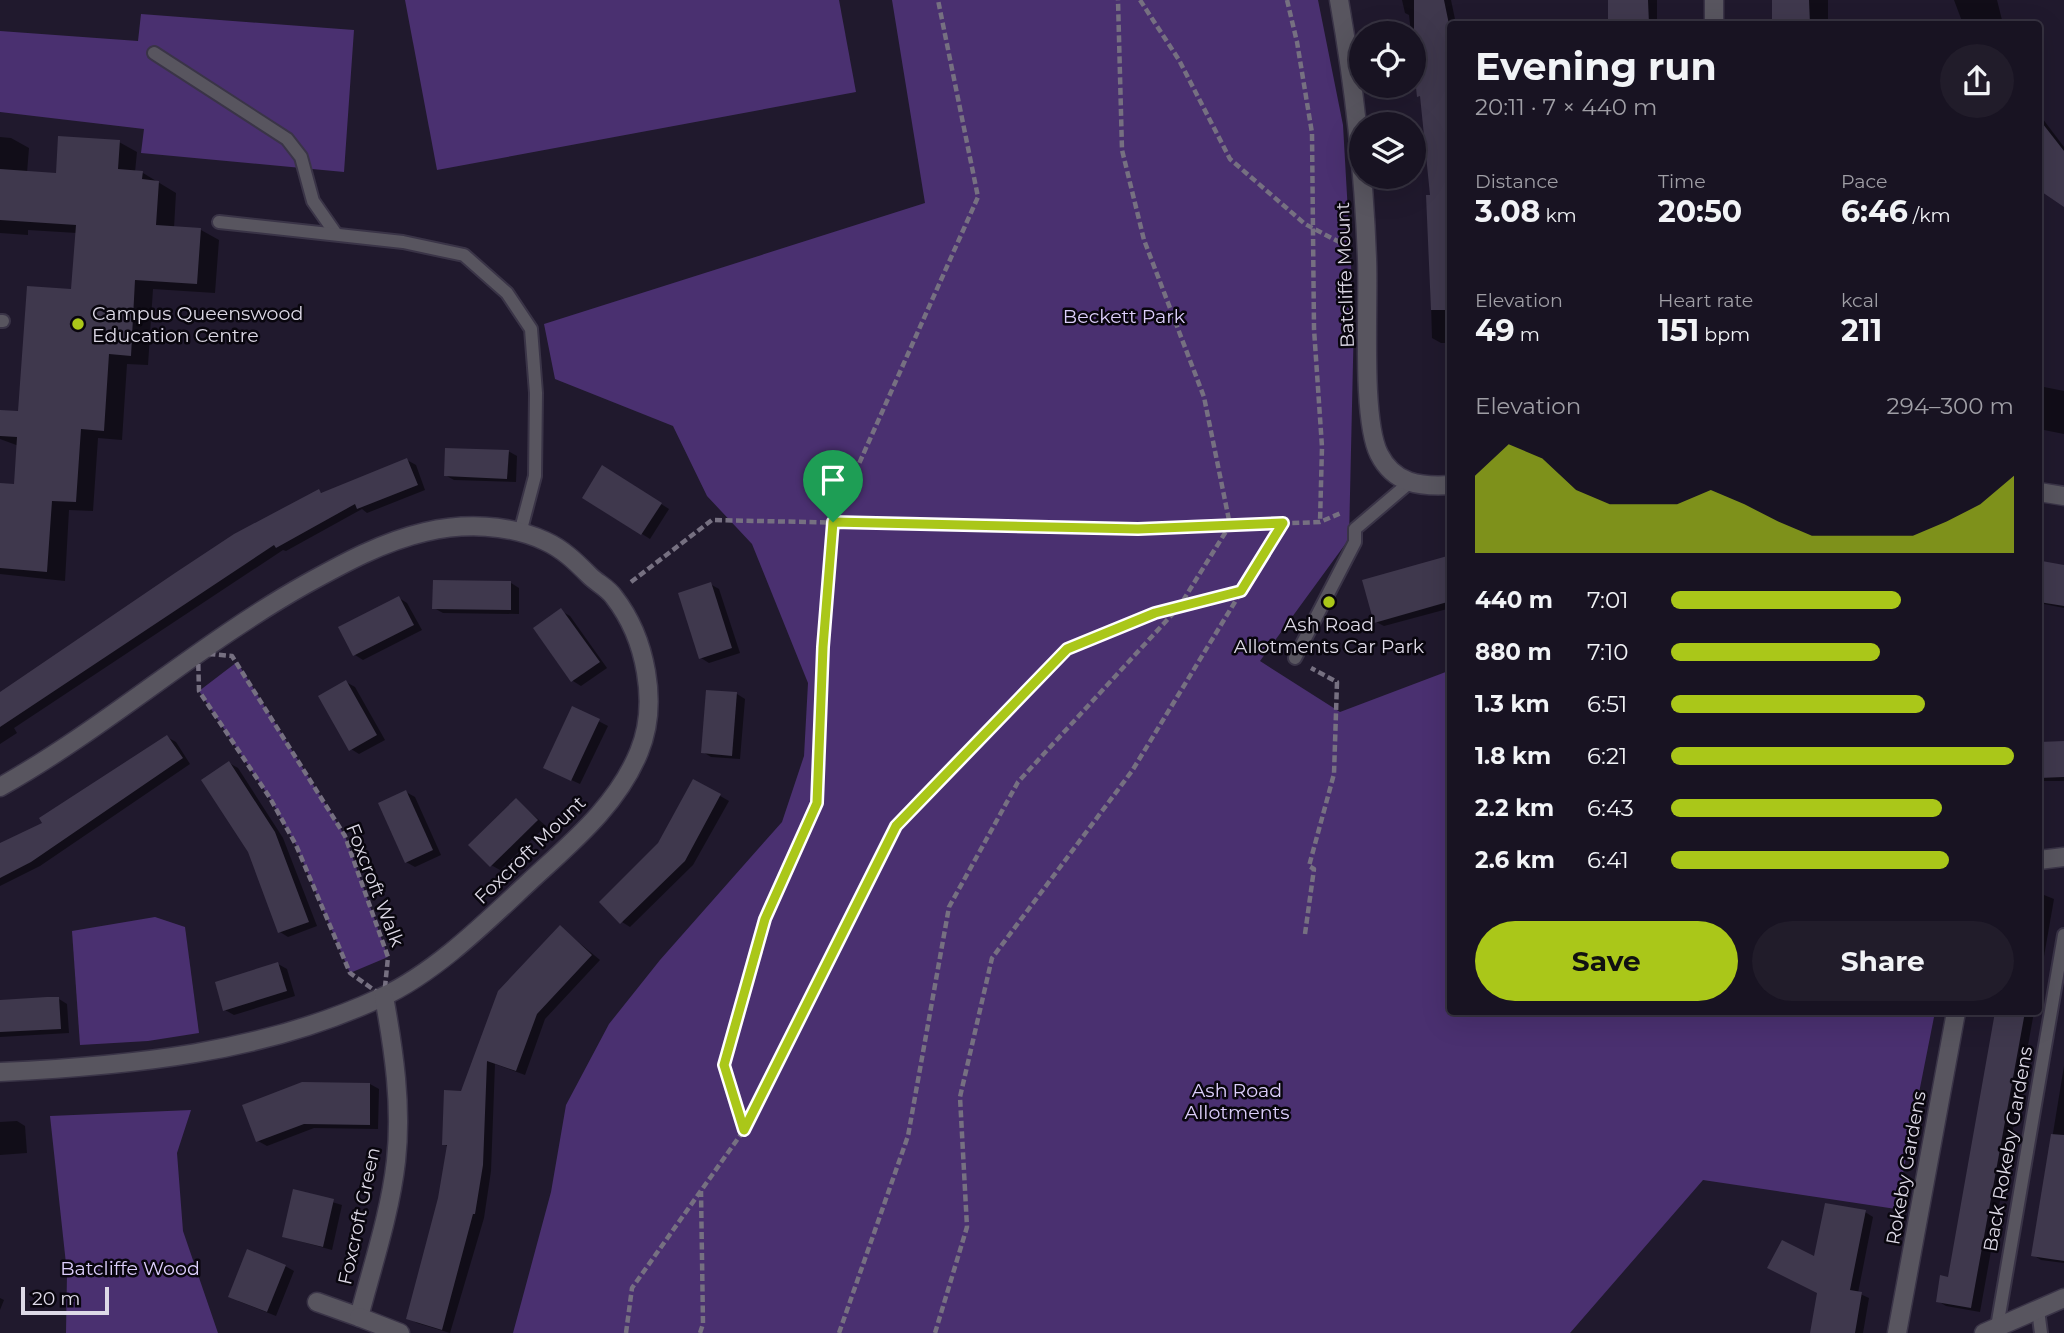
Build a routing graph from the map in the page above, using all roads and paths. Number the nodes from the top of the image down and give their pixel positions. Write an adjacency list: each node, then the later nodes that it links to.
1 (938, 0): 18 (path)
2 (1118, 0): 21 (path)
3 (1140, 0): 10 (path)
4 (1287, 0): 10 (path)
5 (1339, 0): 12 (street, Batcliffe Mount)
6 (1714, 0): 7 (street)
7 (1714, 21)
8 (154, 54): 11 (lane)
9 (219, 222): 11 (lane)
10 (1315, 229): 12 (path); 19 (path)
11 (336, 234): 22 (lane)
12 (1367, 257): 13 (street, Batcliffe Mount)
13 (1409, 484): 14 (street); 27 (lane)
14 (1447, 485)
15 (2042, 492): 16 (street)
16 (2064, 496)
17 (1345, 511): 19 (path)
18 (833, 522): 21 (path); 24 (path); 36 (path)
19 (1320, 522): 20 (path)
20 (1283, 523): 21 (path); 23 (path)
21 (1230, 525): 25 (path)
22 (520, 533): 24 (street, Foxcroft Mount); 26 (street, Foxcroft Mount)
23 (1241, 591): 25 (path); 47 (path)
24 (614, 595): 33 (street, Foxcroft Mount)
25 (1179, 607): 36 (path); 46 (path)
26 (198, 653): 28 (street, Foxcroft Mount); 33 (path); 33 (path, Foxcroft Walk)
27 (1295, 659): 31 (path)
28 (0, 787)
29 (2064, 857): 30 (street)
30 (2042, 860)
31 (1305, 934)
32 (2064, 935): 42 (lane, Back Rokeby Gardens)
33 (384, 997): 35 (street, Foxcroft Mount); 41 (street, Foxcroft Green)
34 (1955, 1015): 48 (street, Rokeby Gardens)
35 (0, 1072)
36 (744, 1130): 37 (path)
37 (701, 1191): 44 (path); 45 (path)
38 (2064, 1298): 40 (street)
39 (317, 1302): 41 (street, Foxcroft Green)
40 (2038, 1311): 42 (street); 49 (lane)
41 (359, 1317): 43 (street, Foxcroft Green)
42 (1990, 1330)
43 (400, 1333)
44 (625, 1333)
45 (701, 1333)
46 (839, 1333)
47 (935, 1333)
48 (1897, 1333)
49 (2041, 1333)

